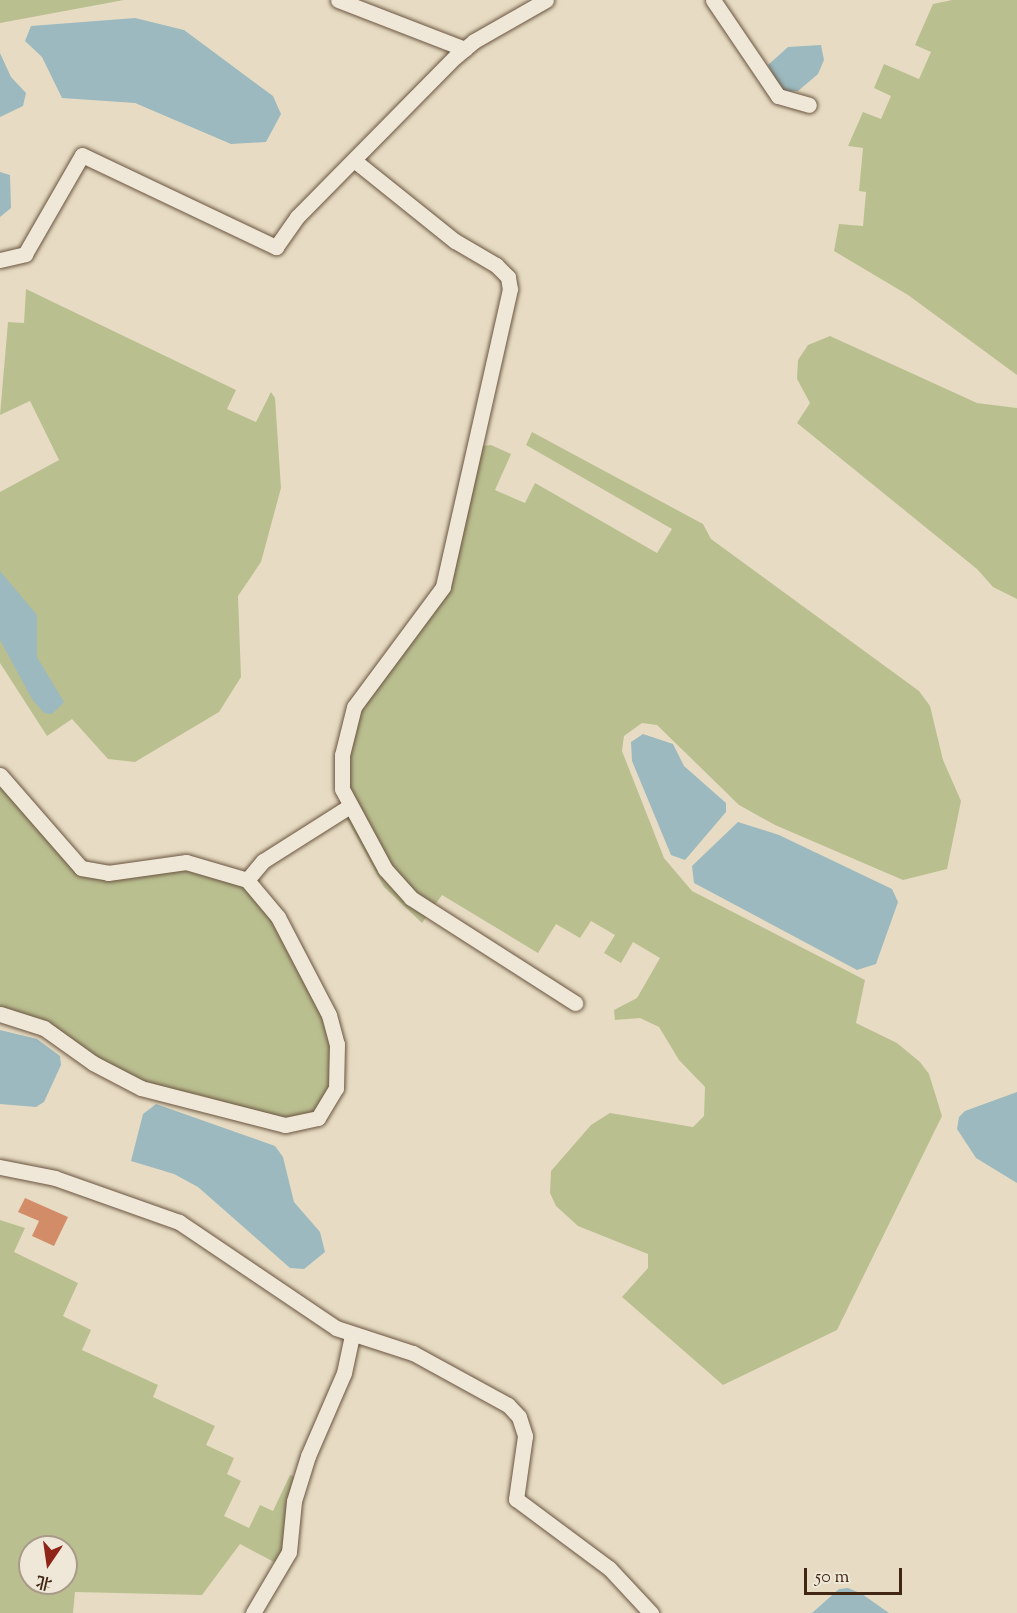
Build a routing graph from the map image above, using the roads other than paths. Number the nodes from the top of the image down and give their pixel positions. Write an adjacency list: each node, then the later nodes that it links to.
1 (338, 0): 4 (street)
2 (546, 0): 4 (street)
3 (713, 0): 5 (street)
4 (465, 49): 6 (street)
5 (809, 105)
6 (356, 161): 7 (street); 9 (street)
7 (0, 260)
8 (0, 775): 10 (street)
9 (350, 807): 10 (street); 11 (street)
10 (247, 880): 12 (street)
11 (576, 1003)
12 (0, 1014)
13 (0, 1167): 14 (street)
14 (352, 1334): 15 (street); 16 (street)
15 (253, 1613)
16 (651, 1613)

